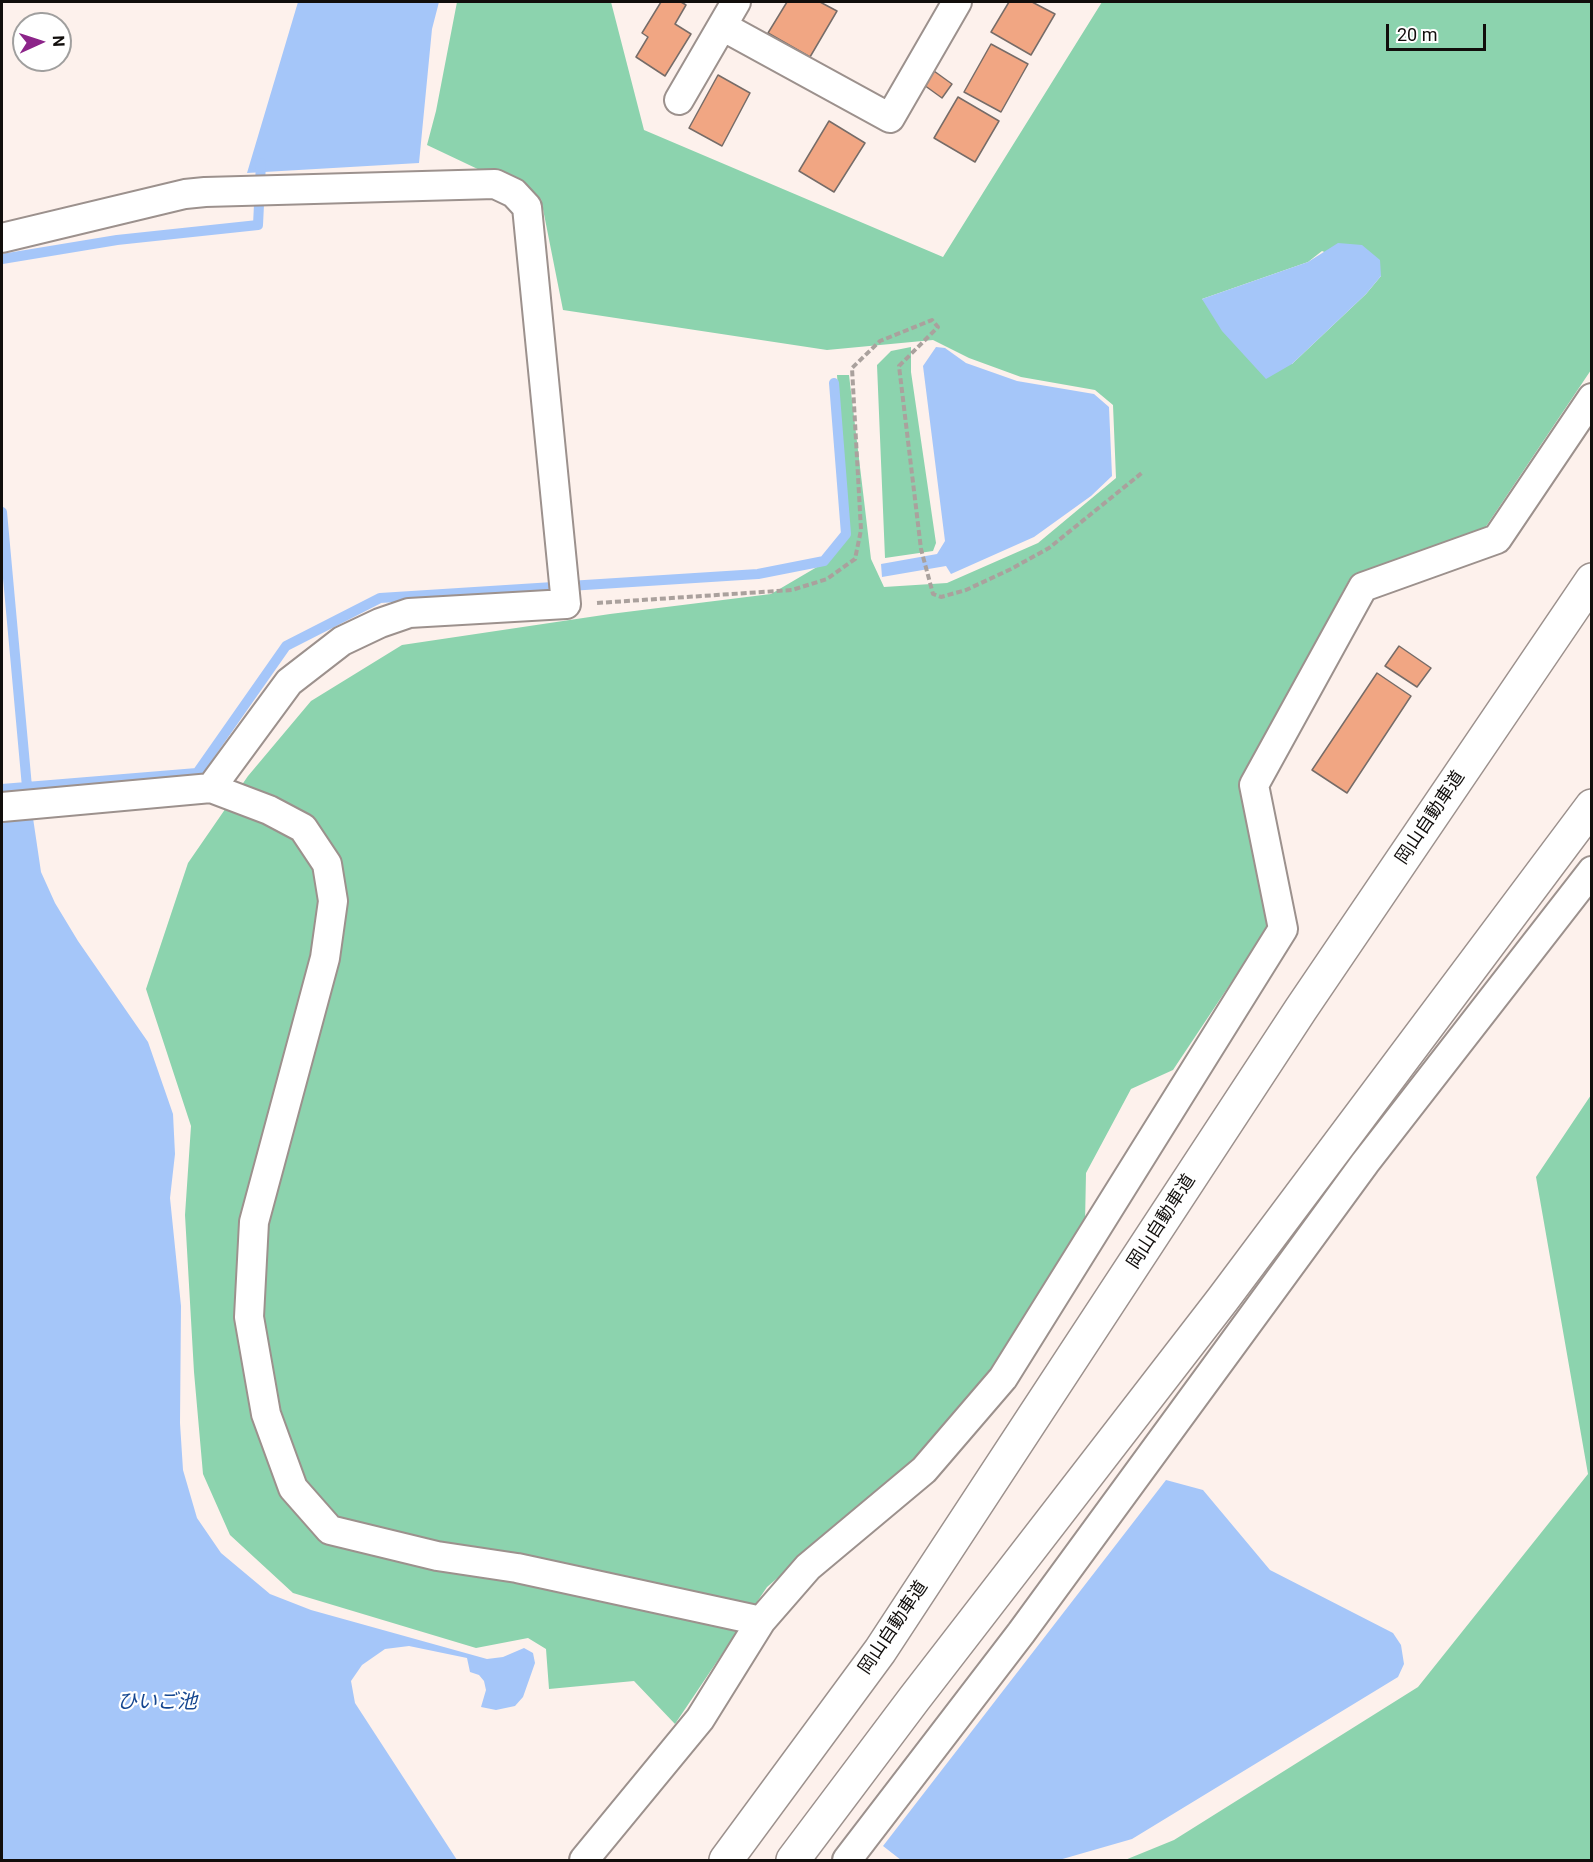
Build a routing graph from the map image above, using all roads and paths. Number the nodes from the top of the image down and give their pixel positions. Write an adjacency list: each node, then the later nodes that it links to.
1 (957, 2): 2 (street)
2 (729, 14): 3 (street)
3 (679, 100)
4 (2, 238): 8 (street)
5 (1592, 398): 13 (street)
6 (1143, 472): 8 (path)
7 (1592, 580): 15 (highway, 岡山自動車道)
8 (565, 592): 9 (street)
9 (211, 788): 11 (street); 13 (street)
10 (1592, 806): 16 (highway)
11 (2, 807)
12 (1592, 871): 17 (street)
13 (761, 1621): 14 (street)
14 (584, 1860)
15 (726, 1860)
16 (793, 1860)
17 (847, 1860)

